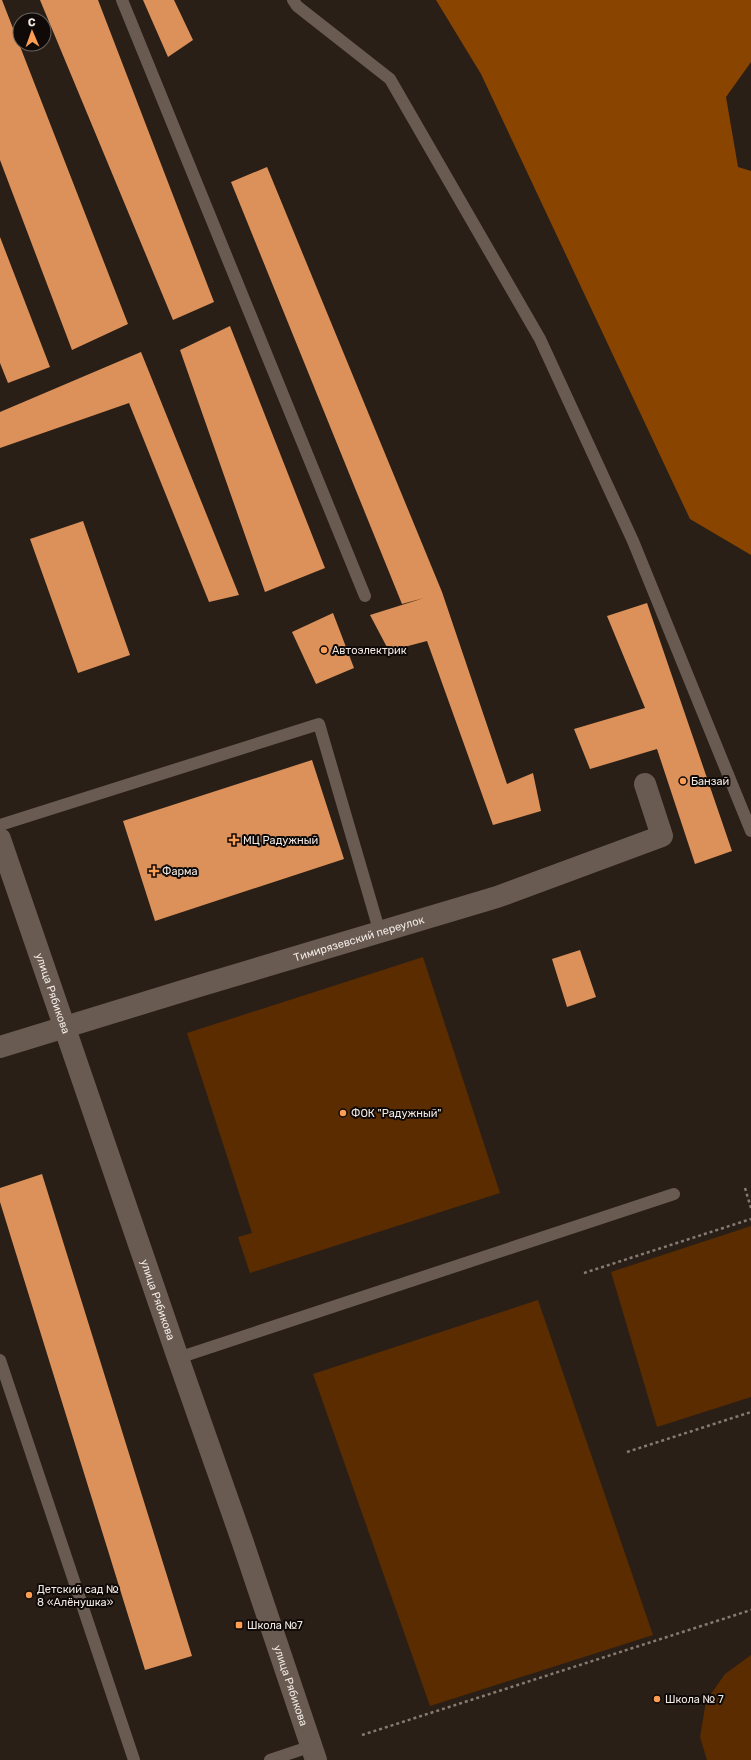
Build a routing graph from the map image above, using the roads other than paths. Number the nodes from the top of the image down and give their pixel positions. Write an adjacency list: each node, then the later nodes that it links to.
1 (122, 0): 3 (lane)
2 (293, 0): 6 (lane)
3 (365, 596)
4 (645, 784): 8 (street, Тимирязевский переулок)
5 (0, 825): 8 (lane)
6 (751, 831)
7 (0, 840): 9 (street, улица Рябикова)
8 (380, 933): 9 (street, Тимирязевский переулок)
9 (64, 1028): 10 (street, Тимирязевский переулок); 12 (street, улица Рябикова)
10 (0, 1047)
11 (674, 1194): 12 (lane)
12 (178, 1358): 14 (street, улица Рябикова)
13 (0, 1360): 15 (lane)
14 (314, 1753): 16 (lane)
15 (134, 1760)
16 (270, 1760)

